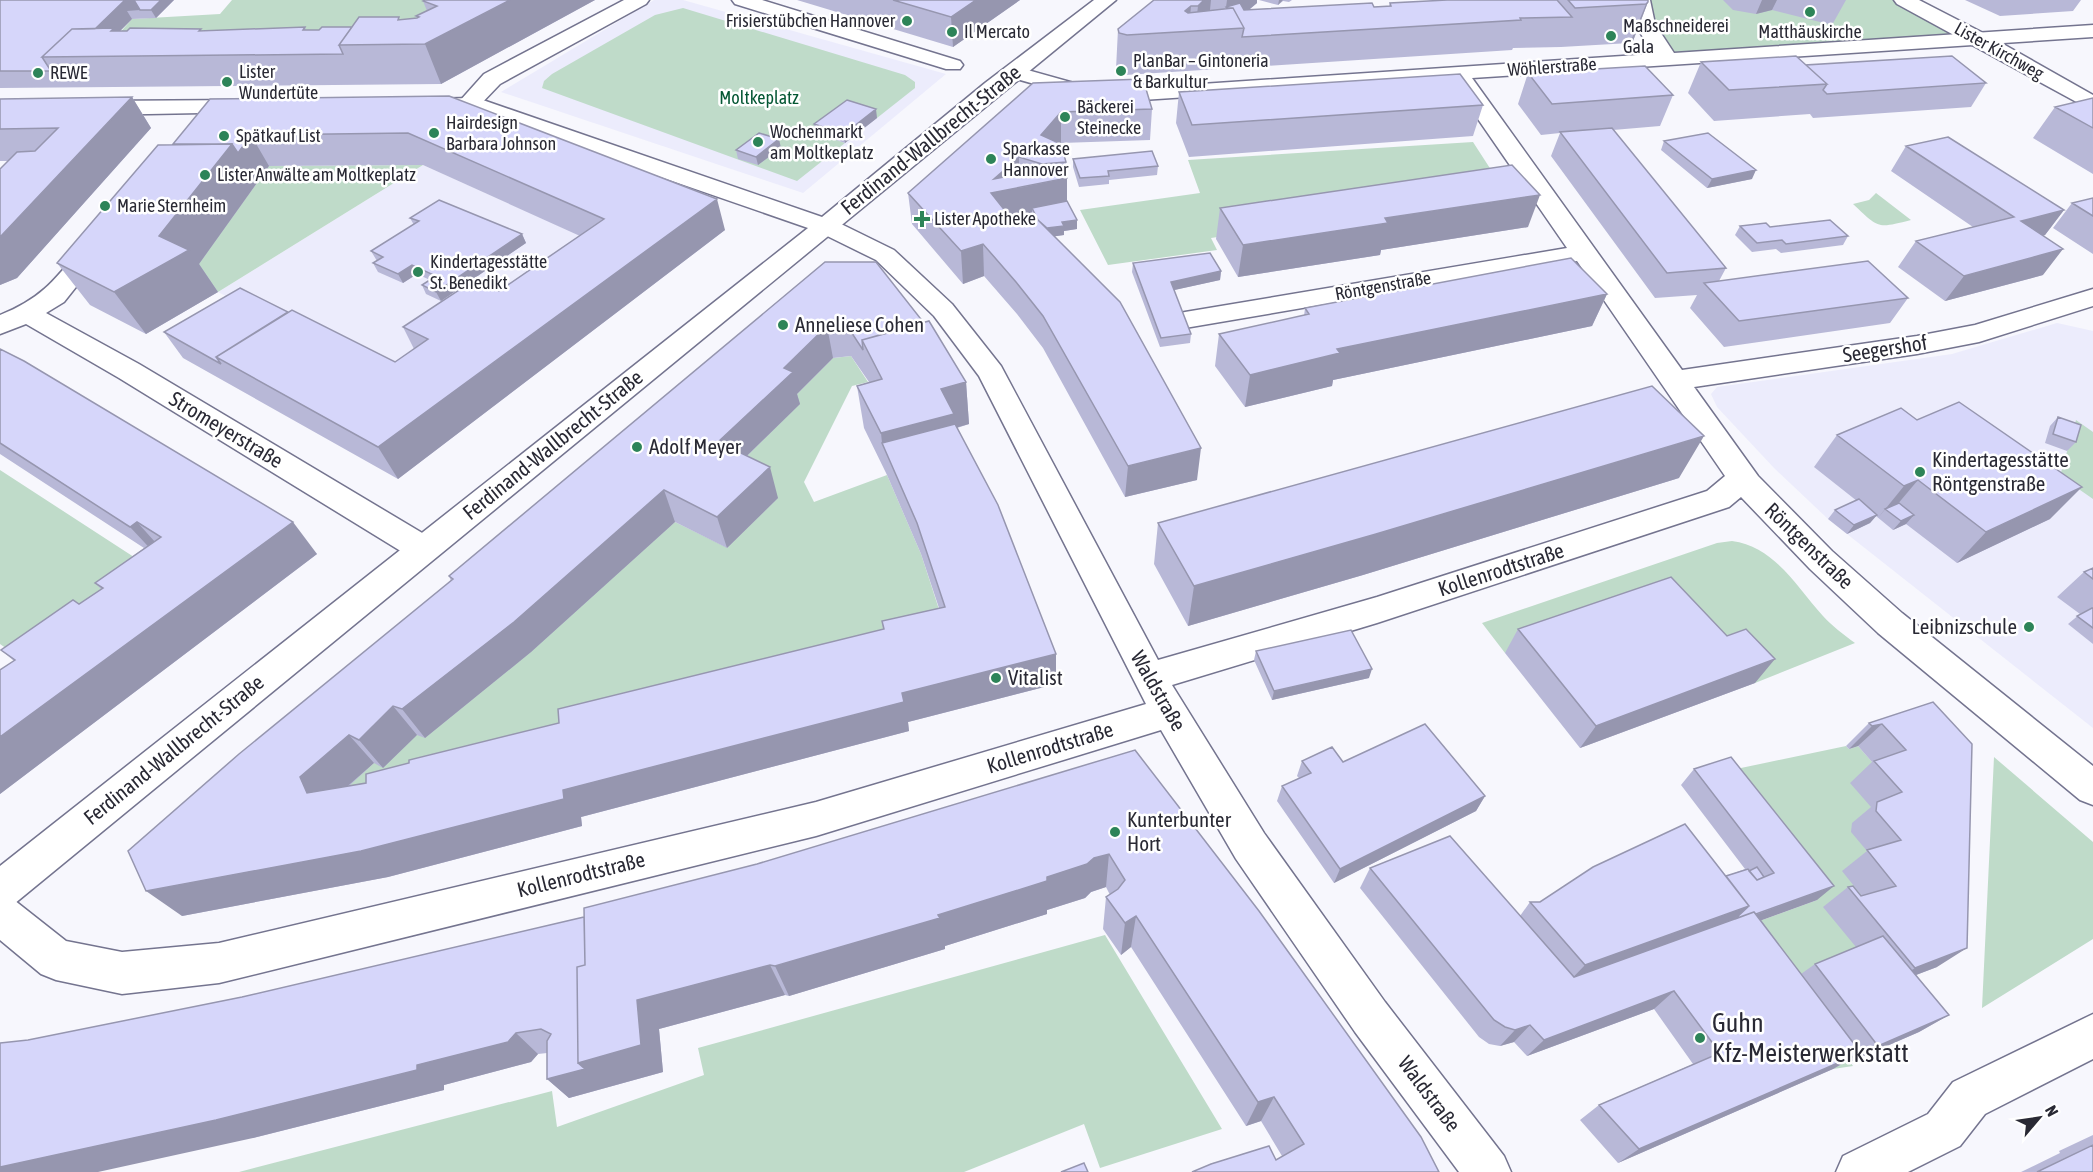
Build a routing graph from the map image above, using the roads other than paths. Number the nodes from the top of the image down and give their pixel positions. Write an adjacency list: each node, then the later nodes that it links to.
1 (639, 0): 12 (street)
2 (742, 0): 9 (street)
3 (1106, 0): 10 (street, Ferdinand-Wallbrecht-Straße)
4 (1640, 0): 8 (street)
5 (1904, 0): 7 (street, Lister Kirchweg)
6 (2093, 31): 7 (street, Wöhlerstraße)
7 (1982, 40): 8 (street, Wöhlerstraße); 14 (street, Lister Kirchweg)
8 (1668, 59): 11 (street, Wöhlerstraße)
9 (953, 66)
10 (1013, 72): 11 (street, Wöhlerstraße); 20 (street, Ferdinand-Wallbrecht-Straße)
11 (1458, 74): 21 (street, Röntgenstraße)
12 (469, 103): 13 (street); 20 (street)
13 (398, 104)
14 (2093, 104)
15 (268, 106): 16 (street)
16 (208, 107): 17 (street); 18 (street)
17 (69, 109)
18 (186, 134)
19 (113, 224): 23 (street)
20 (826, 226): 28 (street, Ferdinand-Wallbrecht-Straße); 29 (street, Waldstraße)
21 (1581, 252): 24 (street, Röntgenstraße); 26 (street, Röntgenstraße)
22 (2093, 297): 26 (street, Seegershof)
23 (27, 314): 25 (street); 28 (street, Stromeyerstraße)
24 (1185, 320)
25 (0, 325)
26 (1671, 381): 27 (street, Röntgenstraße)
27 (1742, 479): 29 (street, Kollenrodtstraße); 31 (street, Röntgenstraße)
28 (423, 549): 32 (street, Ferdinand-Wallbrecht-Straße)
29 (1149, 677): 30 (street, Waldstraße)
30 (1169, 712): 33 (street, Kollenrodtstraße); 35 (street, Waldstraße)
31 (2093, 788)
32 (0, 891)
33 (0, 914)
34 (2093, 1036): 36 (street)
35 (1488, 1172)
36 (1859, 1172)

